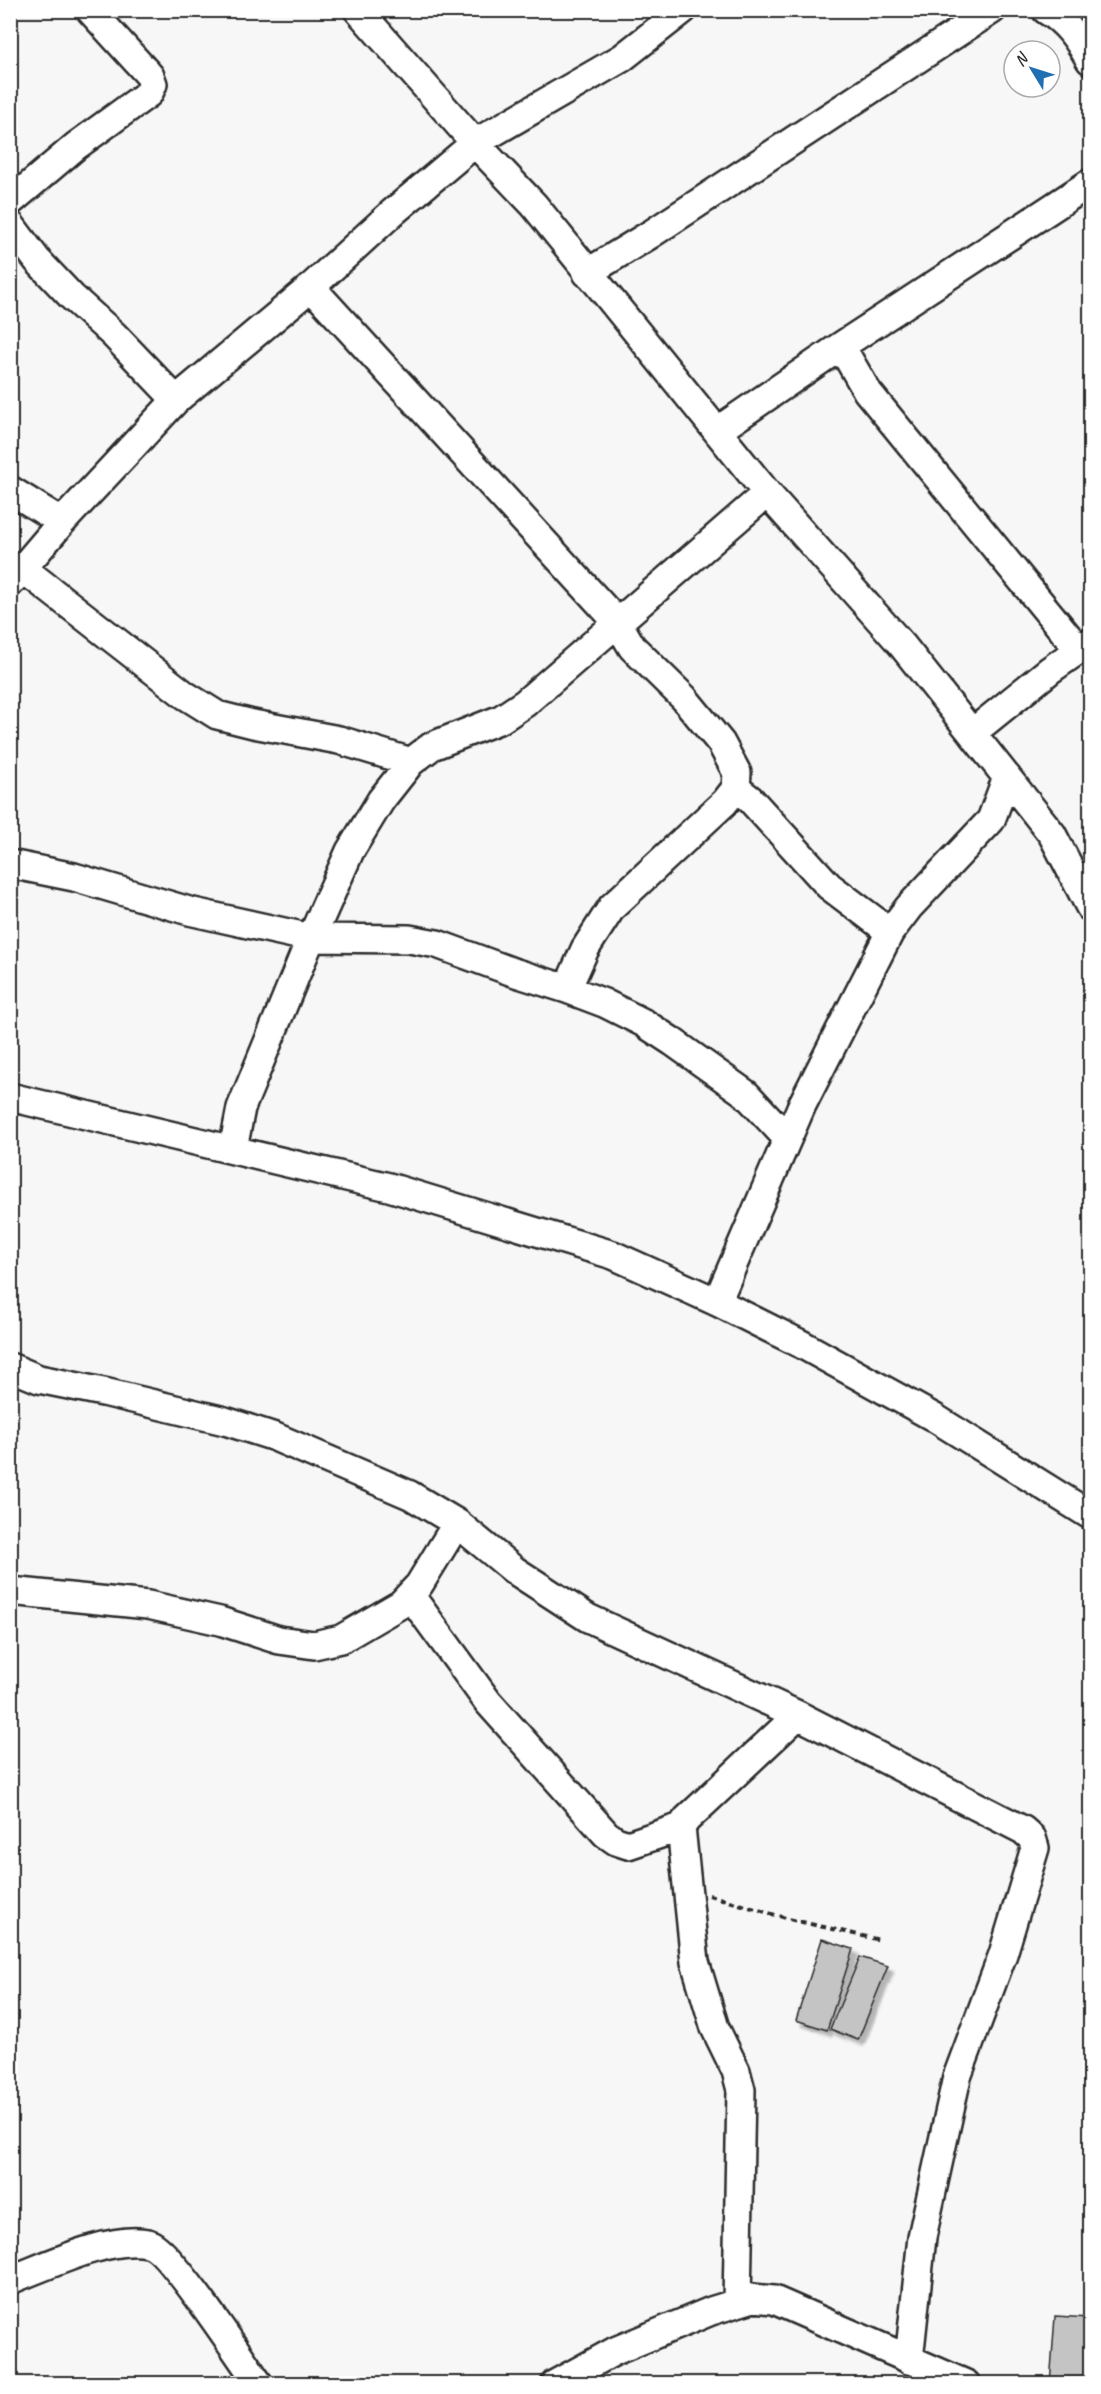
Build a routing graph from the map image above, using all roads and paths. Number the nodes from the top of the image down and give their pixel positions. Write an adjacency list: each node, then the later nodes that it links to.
1 (90, 10): 9 (street)
2 (358, 10): 7 (street)
3 (683, 10): 7 (street)
4 (992, 10): 11 (street)
5 (1055, 13): 6 (street)
6 (1090, 60)
7 (475, 143): 11 (street); 12 (street)
8 (1090, 183): 13 (street)
9 (10, 202)
10 (10, 225): 14 (street)
11 (587, 273): 15 (street)
12 (311, 287): 14 (street); 20 (street)
13 (841, 346): 15 (street); 21 (street)
14 (176, 400): 18 (street)
15 (717, 431): 17 (street)
16 (10, 490): 18 (street)
17 (767, 493): 20 (street); 22 (street)
18 (62, 522): 19 (street)
19 (16, 575): 23 (street)
20 (618, 623): 23 (street); 25 (street)
21 (1084, 646): 22 (street)
22 (972, 733): 24 (street)
23 (411, 762): 31 (street)
24 (1007, 777): 26 (street); 27 (street)
25 (736, 789): 30 (street); 32 (street)
26 (1030, 806): 27 (street); 29 (street)
27 (991, 820): 30 (street)
28 (10, 864): 31 (street)
29 (1090, 907)
30 (890, 932): 35 (street)
31 (311, 938): 32 (street); 37 (street)
32 (567, 989): 33 (street)
33 (746, 1094): 35 (street); 36 (street)
34 (10, 1097): 37 (street)
35 (802, 1106): 36 (street)
36 (787, 1138): 38 (street)
37 (233, 1149): 38 (street)
38 (717, 1302): 40 (street)
39 (10, 1367): 41 (street)
40 (1090, 1515)
41 (458, 1523): 43 (street); 44 (street)
42 (10, 1591): 43 (street)
43 (410, 1595): 45 (street)
44 (798, 1715): 45 (street); 50 (street)
45 (681, 1827): 46 (street)
46 (687, 1889): 47 (path); 49 (street)
47 (880, 1940)
48 (10, 2280): 51 (street)
49 (737, 2302): 50 (street); 52 (street)
50 (909, 2360): 53 (street)
51 (259, 2384)
52 (555, 2384)
53 (966, 2384)

